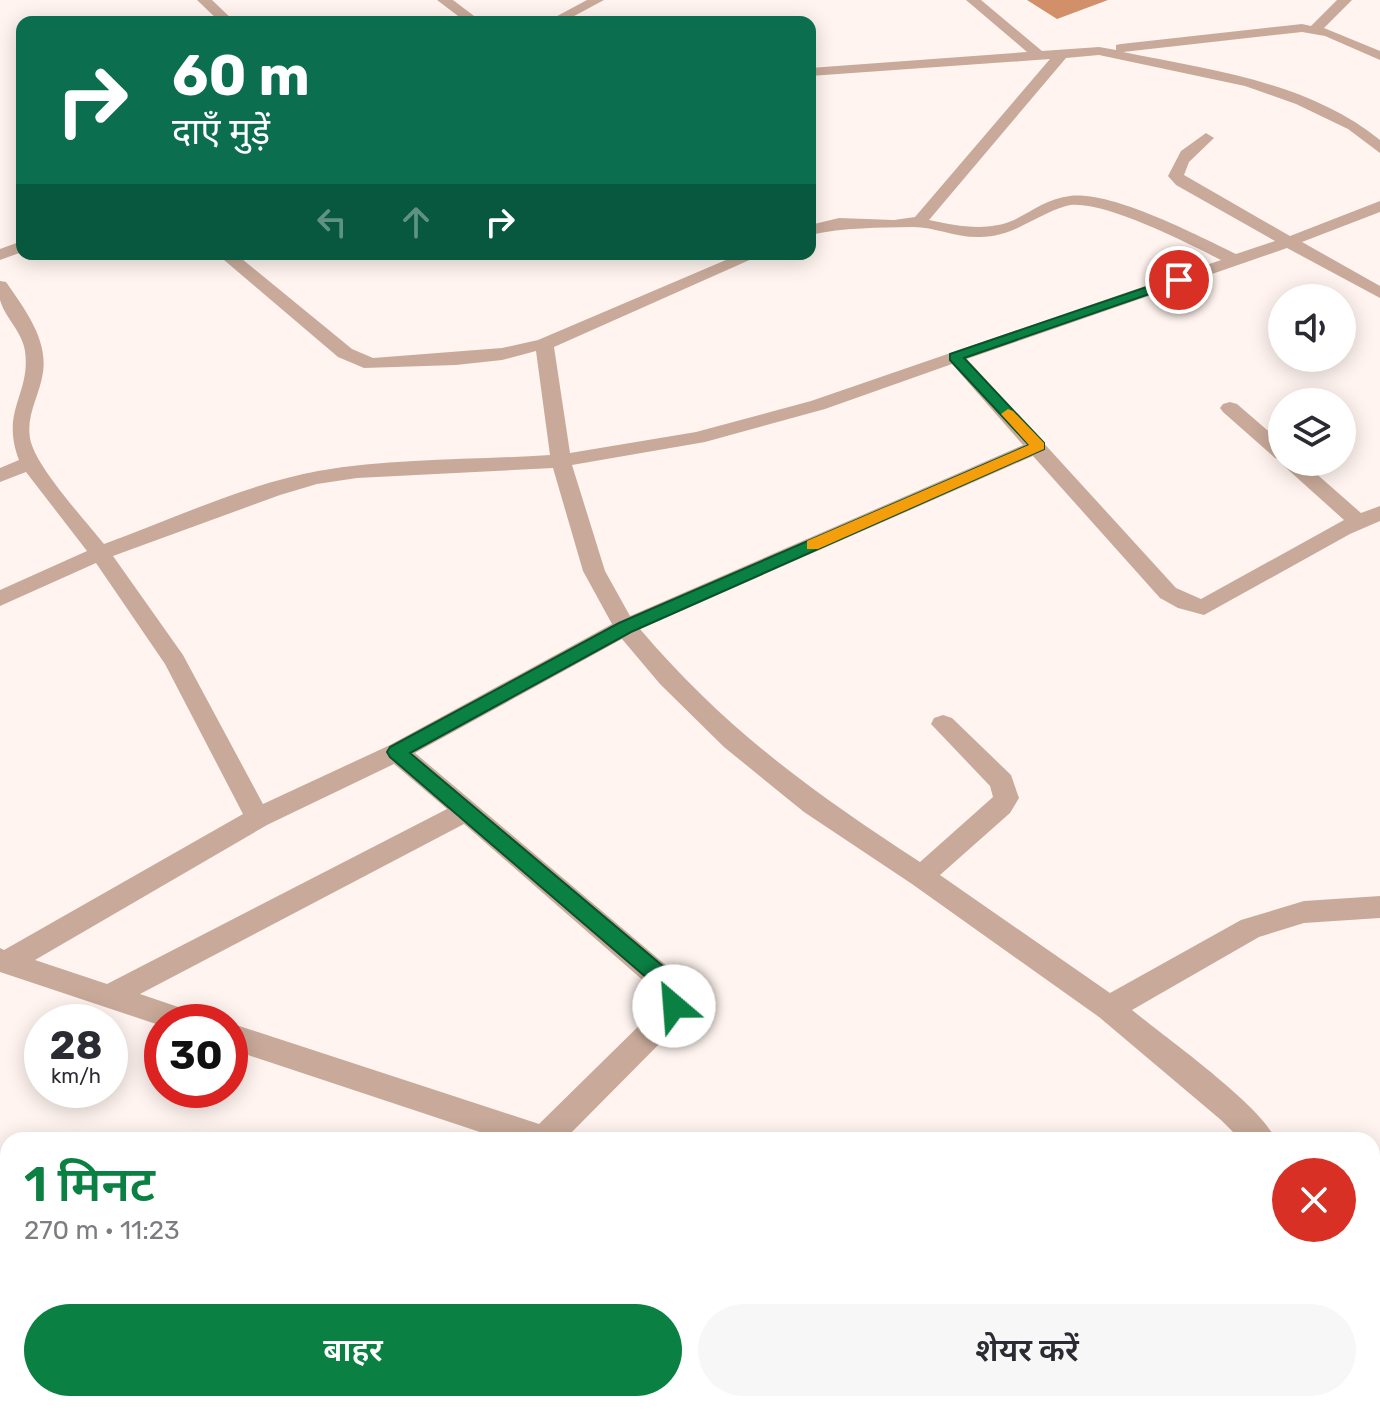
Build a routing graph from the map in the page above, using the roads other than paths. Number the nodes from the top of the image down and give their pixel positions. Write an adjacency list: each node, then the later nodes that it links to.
1 (204, 0): 6 (street)
2 (444, 0): 7 (street)
3 (597, 0): 8 (street)
4 (973, 0): 12 (street)
5 (1345, 0): 9 (street)
6 (221, 16)
7 (467, 16)
8 (565, 16)
9 (1315, 29): 10 (street); 13 (street)
10 (1099, 51): 11 (street); 16 (street)
11 (1061, 55): 12 (street); 20 (street)
12 (1040, 56): 14 (street)
13 (1380, 56)
14 (816, 72)
15 (1206, 138): 22 (street)
16 (1380, 148)
17 (1380, 206): 22 (street)
18 (816, 212): 19 (street)
19 (829, 222): 20 (street); 21 (street)
20 (913, 222): 25 (street)
21 (816, 227)
22 (1291, 241): 25 (street); 27 (street)
23 (233, 260): 28 (street)
24 (740, 260): 28 (street)
25 (1235, 260): 29 (street)
26 (0, 286): 34 (street)
27 (1380, 293)
28 (544, 344): 33 (street)
29 (955, 357): 32 (street); 33 (street)
30 (1230, 408): 31 (street)
31 (1268, 442)
32 (1038, 446): 38 (street); 41 (street)
33 (561, 461): 39 (street); 41 (street)
34 (30, 463): 35 (street); 39 (street)
35 (0, 476)
36 (1307, 476): 38 (street)
37 (1380, 513): 38 (street)
38 (1358, 522)
39 (100, 553): 40 (street); 45 (street)
40 (0, 599)
41 (625, 627): 43 (street); 46 (street)
42 (943, 724): 46 (street)
43 (397, 752): 44 (street); 45 (street)
44 (466, 811): 49 (street); 54 (street)
45 (258, 818): 48 (street)
46 (921, 876): 50 (street)
47 (1380, 907): 50 (street)
48 (3, 961): 49 (street)
49 (108, 997): 51 (street)
50 (1109, 1008): 55 (street)
51 (144, 1009)
52 (248, 1042): 53 (street)
53 (521, 1132)
54 (553, 1132)
55 (1253, 1132)

